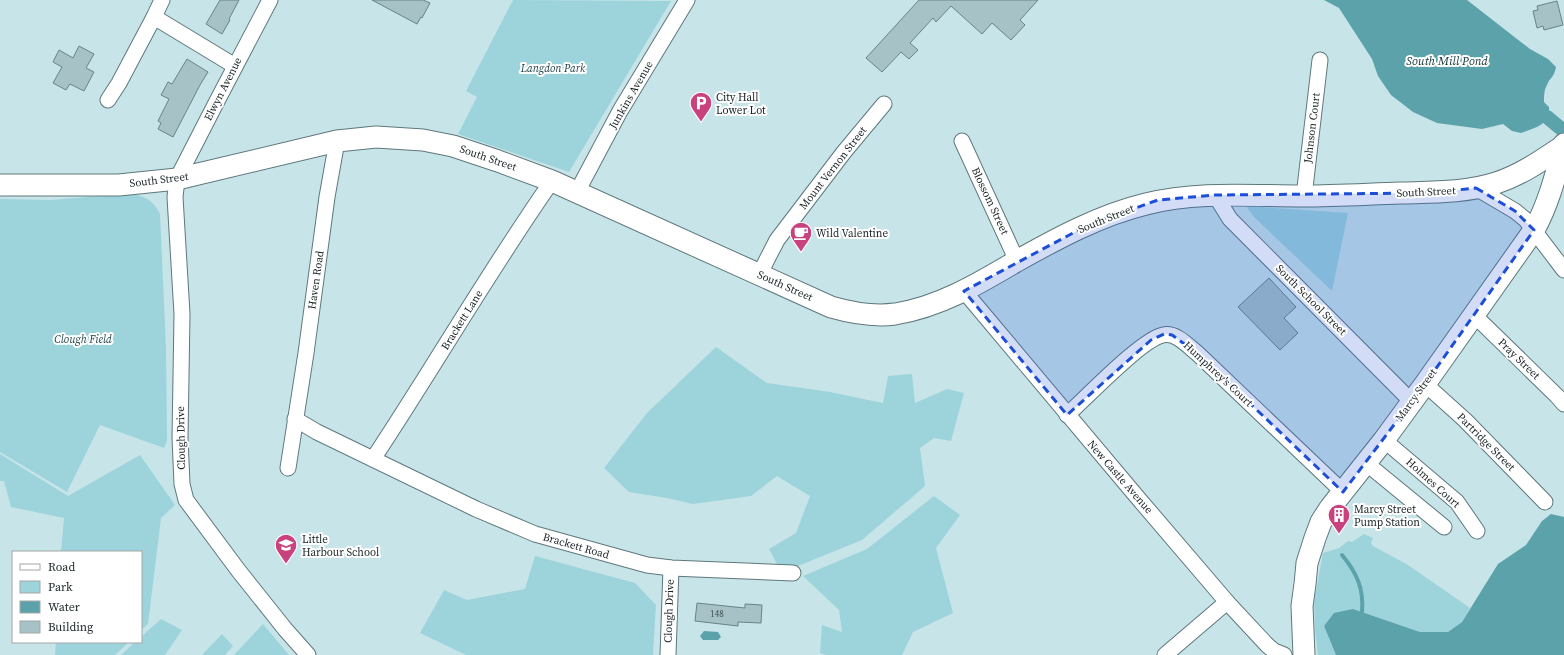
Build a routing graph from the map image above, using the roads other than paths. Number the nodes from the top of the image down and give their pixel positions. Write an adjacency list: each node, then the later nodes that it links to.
1 (162, 0): 4 (street)
2 (270, 0): 6 (street, Elwyn Avenue)
3 (687, 0): 16 (street, Junkins Avenue)
4 (154, 17): 6 (street); 7 (street)
5 (1320, 60): 18 (street, Johnson Court)
6 (236, 66): 12 (street, Elwyn Avenue)
7 (108, 100)
8 (884, 104): 22 (street, Mount Vernon Street)
9 (337, 141): 12 (street, South Street); 13 (street, South Street); 29 (street, Haven Road)
10 (962, 141): 20 (street, Blossom Street)
11 (1564, 145): 15 (street, South Street); 19 (street, Marcy Street)
12 (177, 179): 14 (street, South Street); 41 (street, Clough Drive)
13 (552, 181): 16 (street, South Street); 31 (street, Brackett Lane)
14 (0, 185)
15 (1476, 188): 18 (street, South Street); 19 (street)
16 (577, 192): 22 (street, South Street)
17 (1215, 195): 18 (street, South Street); 20 (street, South Street); 26 (street, South School Street)
18 (1304, 196)
19 (1534, 230): 21 (street); 24 (street, Marcy Street)
20 (1017, 261): 23 (street, South Street)
21 (1564, 270)
22 (759, 275): 23 (street, South Street)
23 (964, 291): 28 (street, New Castle Avenue)
24 (1474, 315): 25 (street, Marcy Street); 27 (street, Pray Street)
25 (1424, 384): 26 (street, Marcy Street); 35 (street, Partridge Street)
26 (1412, 402): 30 (street, Marcy Street)
27 (1564, 404)
28 (1067, 415): 34 (street, Humphrey's Court); 40 (street, New Castle Avenue)
29 (295, 420): 31 (street); 33 (street, Haven Road)
30 (1384, 440): 32 (street, Marcy Street); 37 (street, Holmes Court)
31 (373, 459): 38 (street, Brackett Road)
32 (1366, 463): 34 (street, Marcy Street); 36 (street)
33 (288, 468)
34 (1342, 492): 45 (street, Marcy Street)
35 (1545, 502)
36 (1444, 527)
37 (1477, 531)
38 (671, 568): 39 (street, Brackett Road); 42 (street, Clough Drive)
39 (793, 573)
40 (1227, 602): 43 (street); 44 (street, New Castle Avenue)
41 (308, 655)
42 (668, 655)
43 (1165, 655)
44 (1284, 655)
45 (1304, 655)

